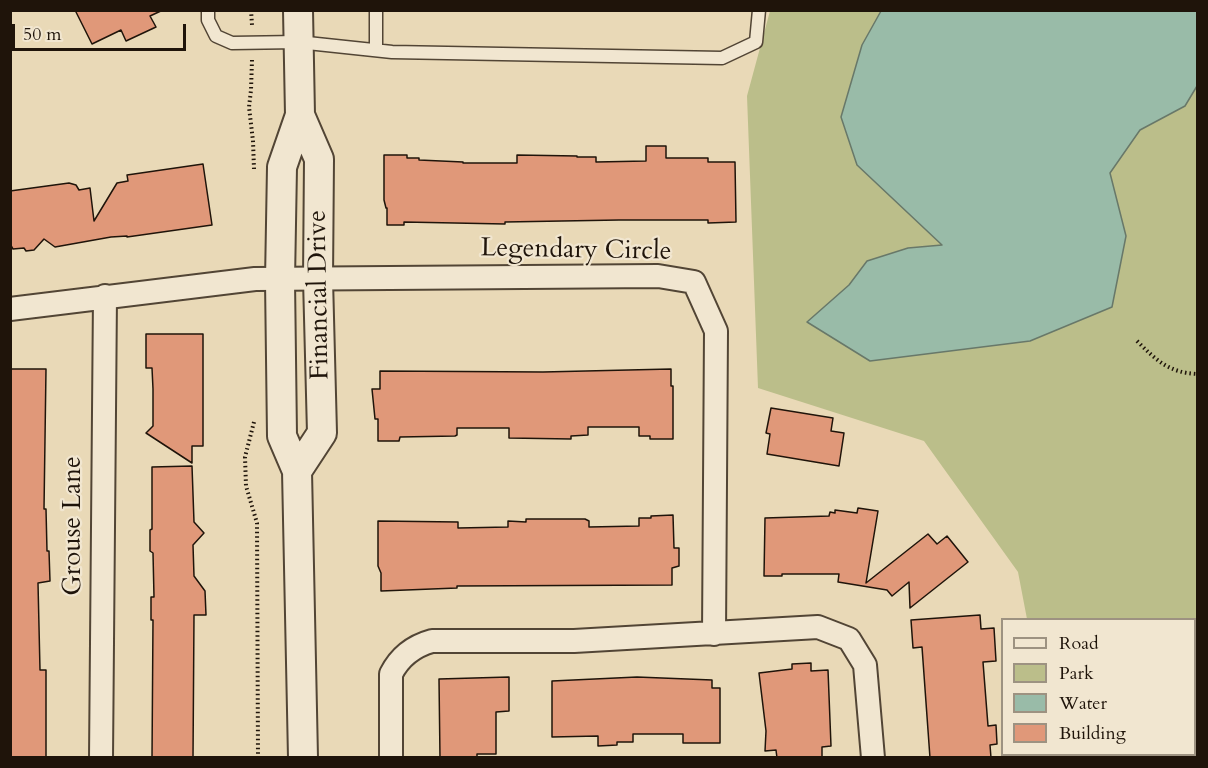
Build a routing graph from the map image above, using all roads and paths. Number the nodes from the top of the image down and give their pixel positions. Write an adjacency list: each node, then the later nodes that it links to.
1 (208, 10): 6 (lane)
2 (251, 10): 6 (path)
3 (298, 10): 7 (street, Financial Drive)
4 (376, 10): 8 (lane)
5 (759, 10): 8 (lane)
6 (252, 42): 7 (lane); 10 (path)
7 (298, 42): 8 (lane); 9 (street, Financial Drive)
8 (376, 50)
9 (300, 116): 11 (street, Financial Drive); 12 (street, Financial Drive)
10 (254, 172)
11 (318, 279): 12 (street, Legendary Circle); 18 (street, Financial Drive); 19 (street, Legendary Circle)
12 (280, 280): 13 (street); 18 (street, Financial Drive)
13 (105, 296): 14 (street); 20 (street, Grouse Lane)
14 (10, 309)
15 (1137, 341): 16 (path)
16 (1197, 374)
17 (255, 421): 21 (path)
18 (297, 471): 22 (street, Financial Drive)
19 (714, 634): 23 (street); 24 (street)
20 (101, 758)
21 (258, 758)
22 (303, 758)
23 (392, 758)
24 (873, 758)

